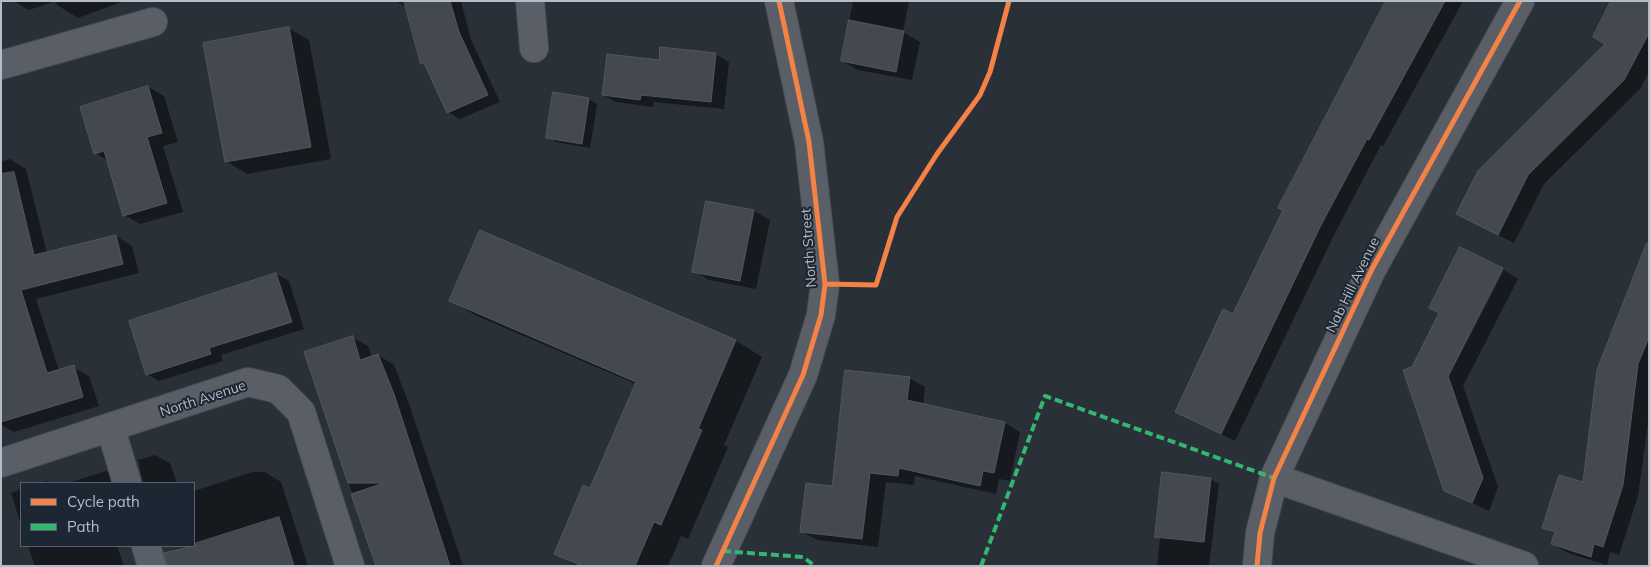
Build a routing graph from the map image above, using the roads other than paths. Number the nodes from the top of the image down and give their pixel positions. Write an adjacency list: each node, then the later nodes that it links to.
1 (530, 1): 5 (street)
2 (779, 1): 14 (street, North Street)
3 (1520, 1): 9 (street, Nab Hill Avenue)
4 (153, 22): 6 (street)
5 (534, 48)
6 (1, 65)
7 (111, 429): 8 (street, North Avenue); 10 (street); 13 (street, North Avenue)
8 (1, 463)
9 (1274, 478): 15 (street, Nab Hill Avenue); 16 (street)
10 (127, 482)
11 (146, 547): 12 (street)
12 (152, 566)
13 (350, 566)
14 (716, 566)
15 (1257, 566)
16 (1524, 566)

